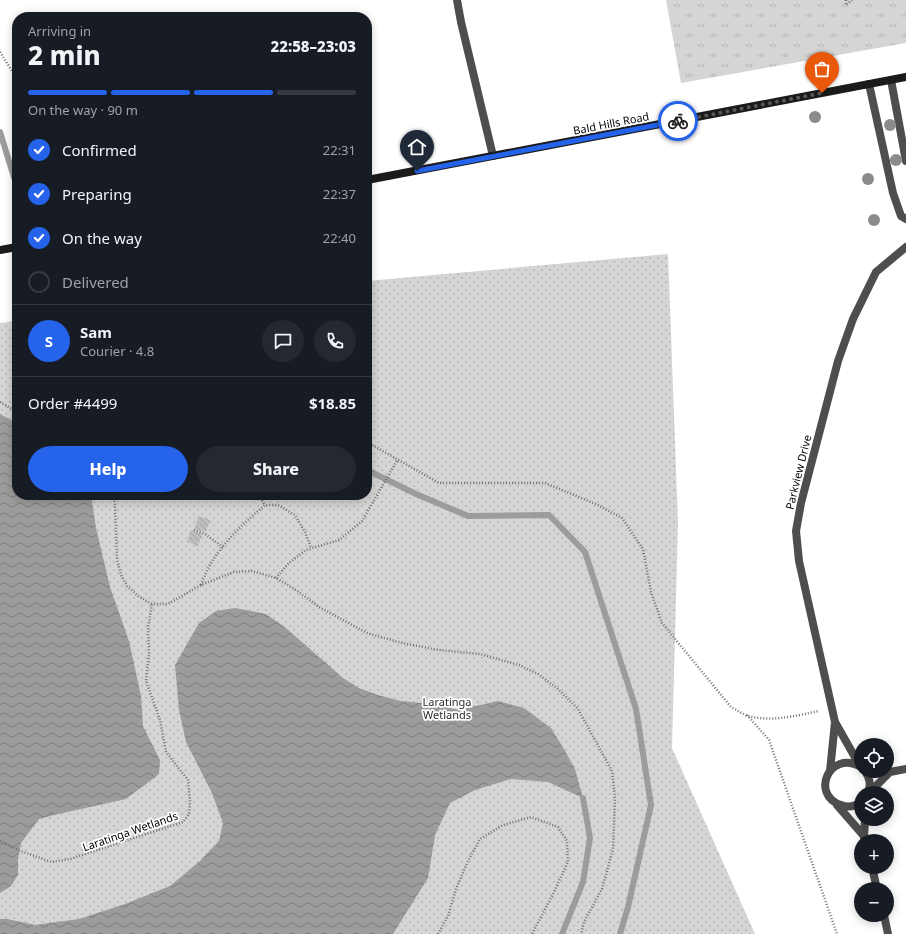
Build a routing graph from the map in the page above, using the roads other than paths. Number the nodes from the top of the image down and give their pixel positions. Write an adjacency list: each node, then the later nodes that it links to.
1 (457, 0): 5 (street)
2 (906, 77): 3 (main road, Bald Hills Road)
3 (891, 80): 4 (main road, Bald Hills Road); 6 (street)
4 (869, 84): 5 (main road, Bald Hills Road); 8 (street)
5 (493, 156): 7 (main road, Bald Hills Road)
6 (906, 161)
7 (372, 179)
8 (906, 219)
9 (906, 247): 12 (street, Parkview Drive)
10 (12, 248): 11 (main road)
11 (0, 250)
12 (835, 722): 13 (street, Parkview Drive); 16 (street, Parkview Drive)
13 (854, 754)
14 (854, 764): 16 (street)
15 (906, 769): 17 (street)
16 (830, 771): 20 (street, Parkview Drive)
17 (894, 771)
18 (884, 778): 19 (street)
19 (876, 786)
20 (835, 804): 21 (street); 22 (street)
21 (854, 806)
22 (860, 834)
23 (885, 922): 24 (street)
24 (888, 934)

